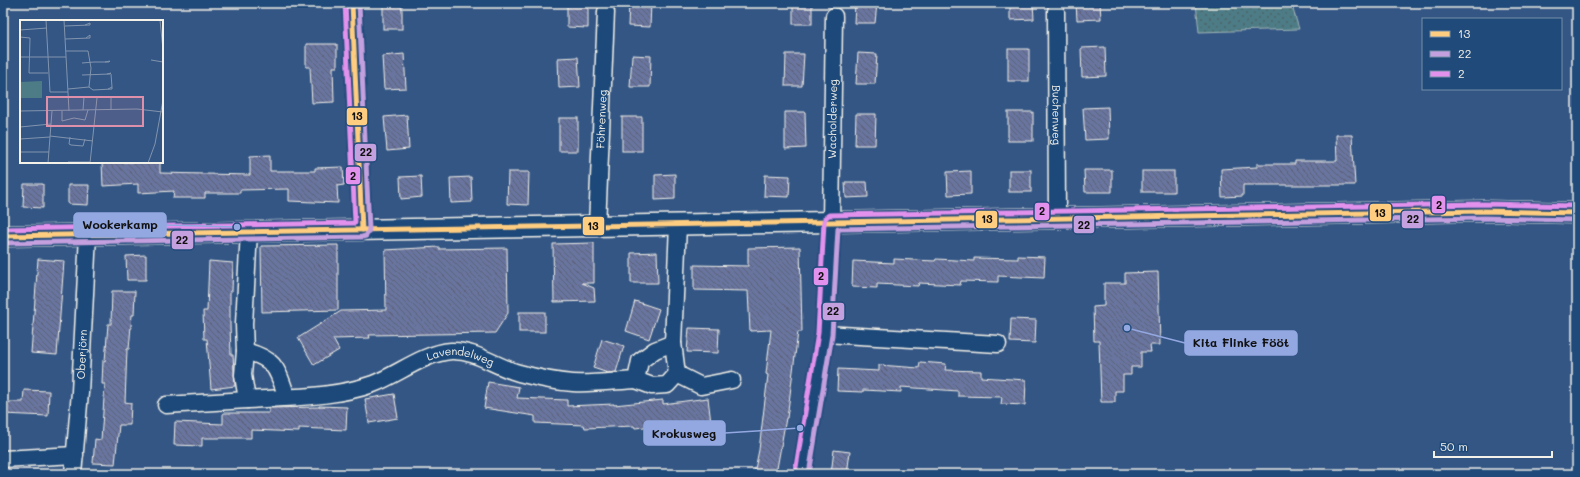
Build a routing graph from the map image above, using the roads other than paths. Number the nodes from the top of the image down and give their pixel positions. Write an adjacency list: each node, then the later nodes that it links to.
1 (352, 3): 10 (street)
2 (1056, 11): 6 (street, Buchenweg)
3 (606, 12): 9 (street, Föhrenweg)
4 (834, 16): 7 (street, Wacholderweg)
5 (1577, 214): 6 (street)
6 (1057, 218): 7 (street)
7 (831, 222): 8 (street); 14 (street, Wacholderweg)
8 (678, 225): 9 (street); 15 (street)
9 (597, 226): 10 (street)
10 (362, 230): 11 (street)
11 (249, 231): 12 (street); 17 (street)
12 (88, 235): 13 (street); 24 (street, Oberjörn)
13 (3, 236)
14 (825, 334): 16 (street); 27 (street, Wacholderweg)
15 (673, 343): 18 (street); 19 (street)
16 (998, 344)
17 (245, 351): 21 (street); 22 (street)
18 (677, 374): 19 (street, Lavendelweg); 20 (street)
19 (636, 380): 21 (street, Lavendelweg)
20 (732, 380)
21 (288, 397): 22 (street, Lavendelweg)
22 (247, 400): 23 (street, Lavendelweg)
23 (166, 405)
24 (75, 454): 25 (street); 26 (street, Oberjörn)
25 (3, 459)
26 (73, 474)
27 (802, 474)

